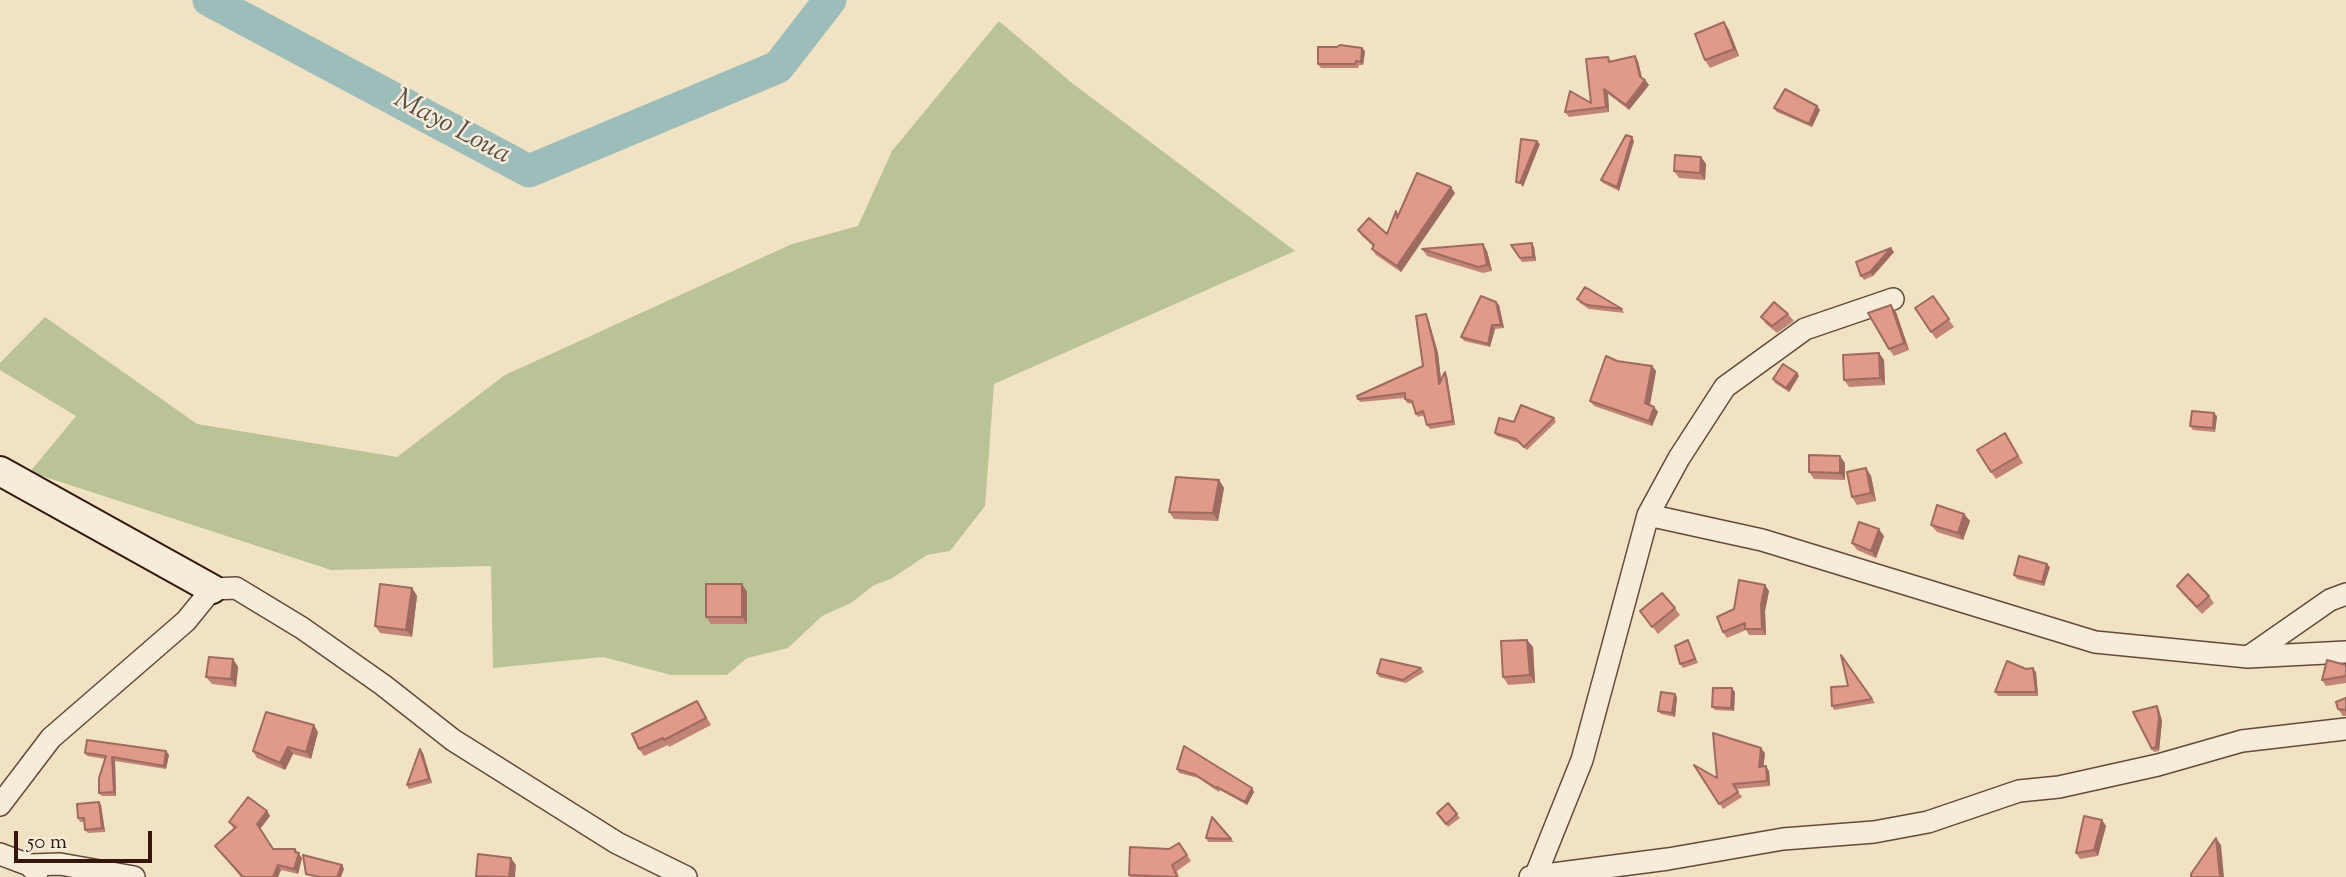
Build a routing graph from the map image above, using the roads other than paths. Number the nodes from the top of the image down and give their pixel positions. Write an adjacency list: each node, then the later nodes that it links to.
1 (1893, 299): 3 (street)
2 (0, 471): 4 (main road)
3 (1648, 515): 7 (street); 12 (street)
4 (212, 589): 9 (street); 14 (street)
5 (2346, 594): 7 (street)
6 (2346, 652): 7 (street)
7 (2248, 657)
8 (2346, 729): 12 (street)
9 (0, 805)
10 (0, 854): 11 (street)
11 (35, 871): 13 (street)
12 (1534, 876)
13 (134, 877)
14 (686, 877)

